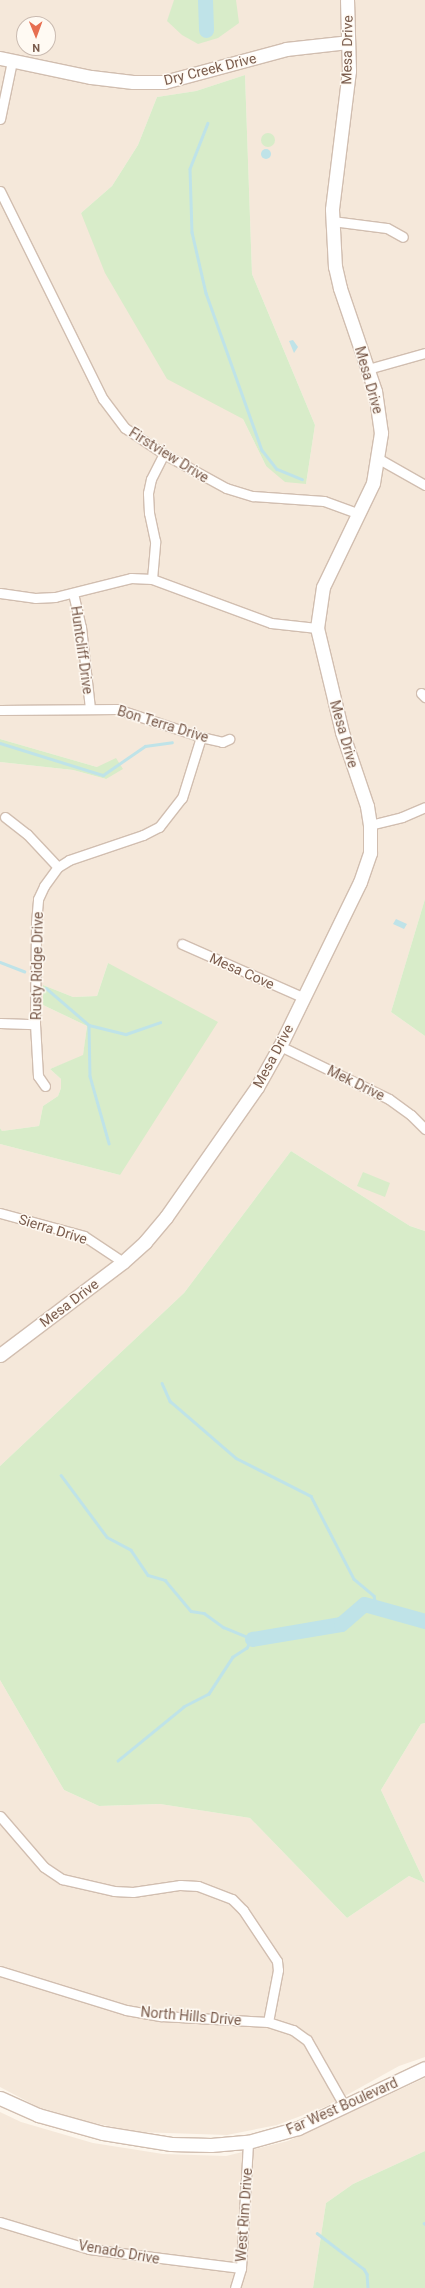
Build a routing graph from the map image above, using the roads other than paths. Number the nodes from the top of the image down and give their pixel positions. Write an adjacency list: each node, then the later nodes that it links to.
1 (347, 0): 2 (street, Mesa Drive)
2 (348, 42): 3 (street, Dry Creek Drive); 6 (street, Mesa Drive)
3 (6, 59): 4 (street)
4 (0, 119)
5 (0, 191): 10 (street, Firstview Drive)
6 (332, 221): 7 (street); 9 (street, Mesa Drive)
7 (403, 237)
8 (425, 353): 9 (street)
9 (368, 369): 11 (street, Mesa Drive)
10 (164, 454): 13 (street, Firstview Drive); 14 (street)
11 (379, 459): 12 (street); 13 (street, Mesa Drive)
12 (425, 485)
13 (357, 513): 17 (street, Mesa Drive)
14 (152, 579): 16 (street); 17 (street)
15 (0, 593): 16 (street)
16 (73, 593): 18 (street, Huntcliff Drive)
17 (317, 628): 24 (street, Mesa Drive)
18 (90, 708): 19 (street, Bon Terra Drive); 20 (street, Bon Terra Drive)
19 (0, 710)
20 (200, 737): 21 (street, Bon Terra Drive); 25 (street, Rusty Ridge Drive)
21 (229, 739)
22 (425, 807): 24 (street)
23 (5, 817): 25 (street)
24 (370, 825): 27 (street, Mesa Drive)
25 (58, 867): 29 (street, Rusty Ridge Drive)
26 (182, 944): 27 (street, Mesa Cove)
27 (302, 997): 30 (street, Mesa Drive)
28 (0, 1023): 29 (street)
29 (35, 1024): 31 (street, Rusty Ridge Drive)
30 (280, 1046): 32 (street, Mek Drive); 34 (street, Mesa Drive)
31 (45, 1086)
32 (425, 1129)
33 (0, 1213): 34 (street, Sierra Drive)
34 (123, 1262): 35 (street, Mesa Drive)
35 (0, 1355)
36 (0, 1816): 38 (street)
37 (0, 1972): 38 (street, North Hills Drive)
38 (268, 2022): 41 (street, North Hills Drive)
39 (425, 2068): 41 (street, Far West Boulevard)
40 (0, 2098): 42 (street, Far West Boulevard)
41 (345, 2107): 42 (street, Far West Boulevard)
42 (248, 2142): 44 (street, West Rim Drive)
43 (0, 2222): 44 (street, Venado Drive)
44 (241, 2268): 45 (street, West Rim Drive)
45 (235, 2288)

